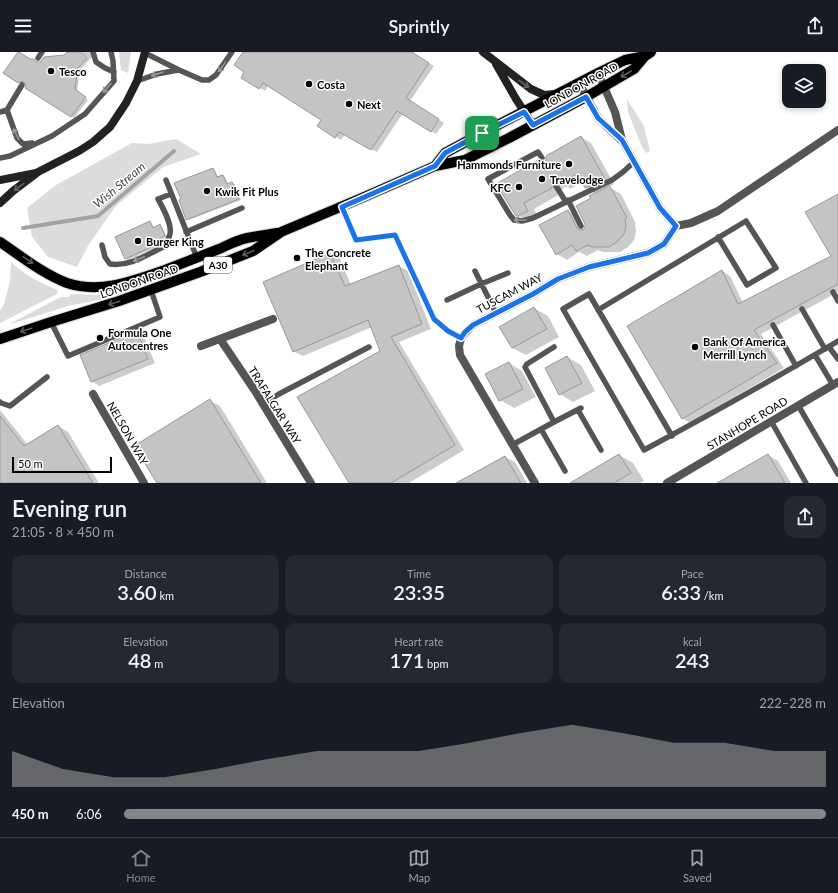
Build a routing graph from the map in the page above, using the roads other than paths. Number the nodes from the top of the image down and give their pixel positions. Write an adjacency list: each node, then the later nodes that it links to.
1 (42, 52): 8 (lane)
2 (93, 52): 11 (lane)
3 (111, 52): 11 (lane)
4 (232, 52): 10 (lane, one-way to 10)
5 (483, 52): 9 (street)
6 (145, 53): 10 (lane); 13 (street)
7 (648, 54): 12 (main road, LONDON ROAD / A30); 16 (main road, LONDON ROAD / A30, one-way to 16)
8 (38, 58)
9 (495, 61): 17 (street, one-way to 17); 21 (street)
10 (178, 70): 13 (lane, one-way to 13)
11 (114, 72): 25 (lane, one-way to 25)
12 (598, 73): 14 (main road, LONDON ROAD / A30); 16 (street)
13 (137, 81): 30 (street)
14 (579, 83): 17 (main road, LONDON ROAD / A30); 18 (street)
15 (22, 85): 19 (lane)
16 (604, 87): 18 (main road, LONDON ROAD / A30); 24 (street)
17 (557, 94): 21 (main road, LONDON ROAD / A30)
18 (586, 97): 22 (main road, LONDON ROAD / A30); 24 (street)
19 (7, 110): 20 (lane); 25 (lane, one-way to 19)
20 (0, 112)
21 (524, 112): 22 (street); 29 (main road, LONDON ROAD / A30)
22 (533, 125): 29 (main road, LONDON ROAD / A30)
23 (838, 130): 40 (street)
24 (622, 140): 28 (street)
25 (36, 143): 26 (lane)
26 (0, 158)
27 (542, 158): 35 (lane, one-way to 27)
28 (634, 162): 35 (lane); 40 (street)
29 (435, 166): 37 (main road, LONDON ROAD / A30)
30 (38, 172): 31 (street); 36 (street, one-way to 36)
31 (0, 180)
32 (166, 180): 34 (lane)
33 (556, 186): 35 (lane)
34 (171, 194): 41 (lane); 45 (lane, one-way to 45)
35 (567, 201): 39 (lane)
36 (0, 203)
37 (342, 207): 42 (main road, LONDON ROAD / A30); 60 (lane)
38 (242, 208): 41 (lane)
39 (582, 226)
40 (676, 226): 56 (street, TUSCAM WAY)
41 (186, 232): 46 (lane)
42 (281, 232): 46 (main road, LONDON ROAD / A30); 50 (main road, LONDON ROAD / A30, one-way to 50)
43 (718, 238): 43 (lane); 55 (lane)
44 (0, 242): 46 (main road, LONDON ROAD / A30, one-way to 46)
45 (102, 245)
46 (197, 258)
47 (475, 271): 49 (lane)
48 (508, 274): 49 (lane)
49 (481, 284): 52 (lane); 56 (lane)
50 (151, 290): 58 (main road, LONDON ROAD / A30, one-way to 58); 58 (lane)
51 (833, 292): 53 (lane)
52 (447, 300)
53 (838, 301)
54 (802, 309): 67 (lane)
55 (598, 310): 80 (lane); 80 (lane)
56 (496, 313): 60 (street, TUSCAM WAY)
57 (273, 319): 62 (street)
58 (51, 322): 61 (main road, LONDON ROAD / A30, one-way to 61)
59 (773, 324): 70 (lane)
60 (461, 338): 81 (street)
61 (0, 339)
62 (220, 339): 64 (street); 75 (street, TRAFALGAR WAY)
63 (838, 341): 67 (lane)
64 (201, 346)
65 (369, 347): 75 (lane)
66 (554, 347): 78 (lane)
67 (827, 348): 68 (lane); 69 (lane)
68 (815, 355): 70 (lane); 72 (lane)
69 (838, 359)
70 (796, 366): 80 (lane)
71 (47, 377): 74 (lane)
72 (835, 383): 76 (street, STANHOPE ROAD)
73 (93, 394): 85 (street, NELSON WAY)
74 (0, 402)
75 (263, 404): 86 (street, TRAFALGAR WAY)
76 (798, 405): 77 (street, STANHOPE ROAD); 84 (lane)
77 (771, 421): 88 (street, STANHOPE ROAD); 89 (lane)
78 (554, 422): 79 (lane); 82 (lane)
79 (541, 429): 81 (lane); 83 (lane)
80 (672, 436)
81 (512, 445): 87 (street)
82 (600, 450)
83 (565, 471)
84 (838, 474)
85 (144, 483)
86 (310, 483)
87 (534, 483)
88 (667, 483)
89 (806, 483)

